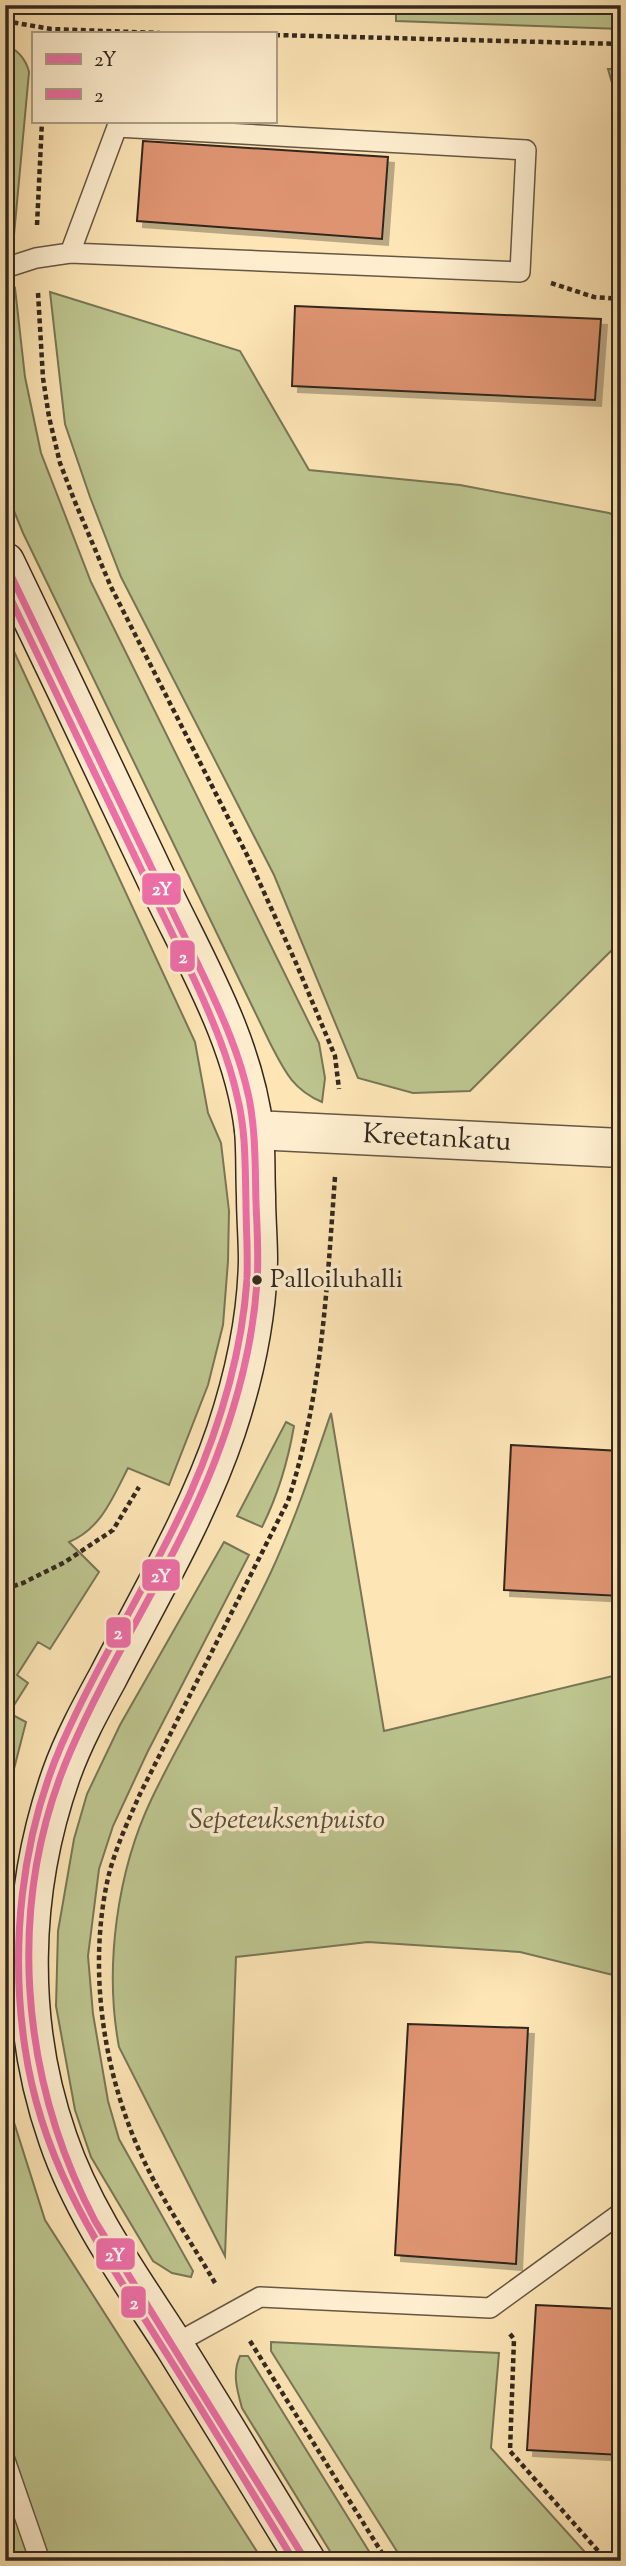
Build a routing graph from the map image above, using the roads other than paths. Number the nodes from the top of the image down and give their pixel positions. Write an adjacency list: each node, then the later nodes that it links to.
1 (70, 253): 1 (lane); 2 (lane)
2 (5, 268)
3 (5, 562): 4 (street)
4 (254, 1130): 5 (street, Kreetankatu); 7 (street)
5 (621, 1148)
6 (621, 2213): 7 (lane)
7 (173, 2345): 10 (street)
8 (5, 2460): 9 (lane)
9 (40, 2561)
10 (306, 2561)

